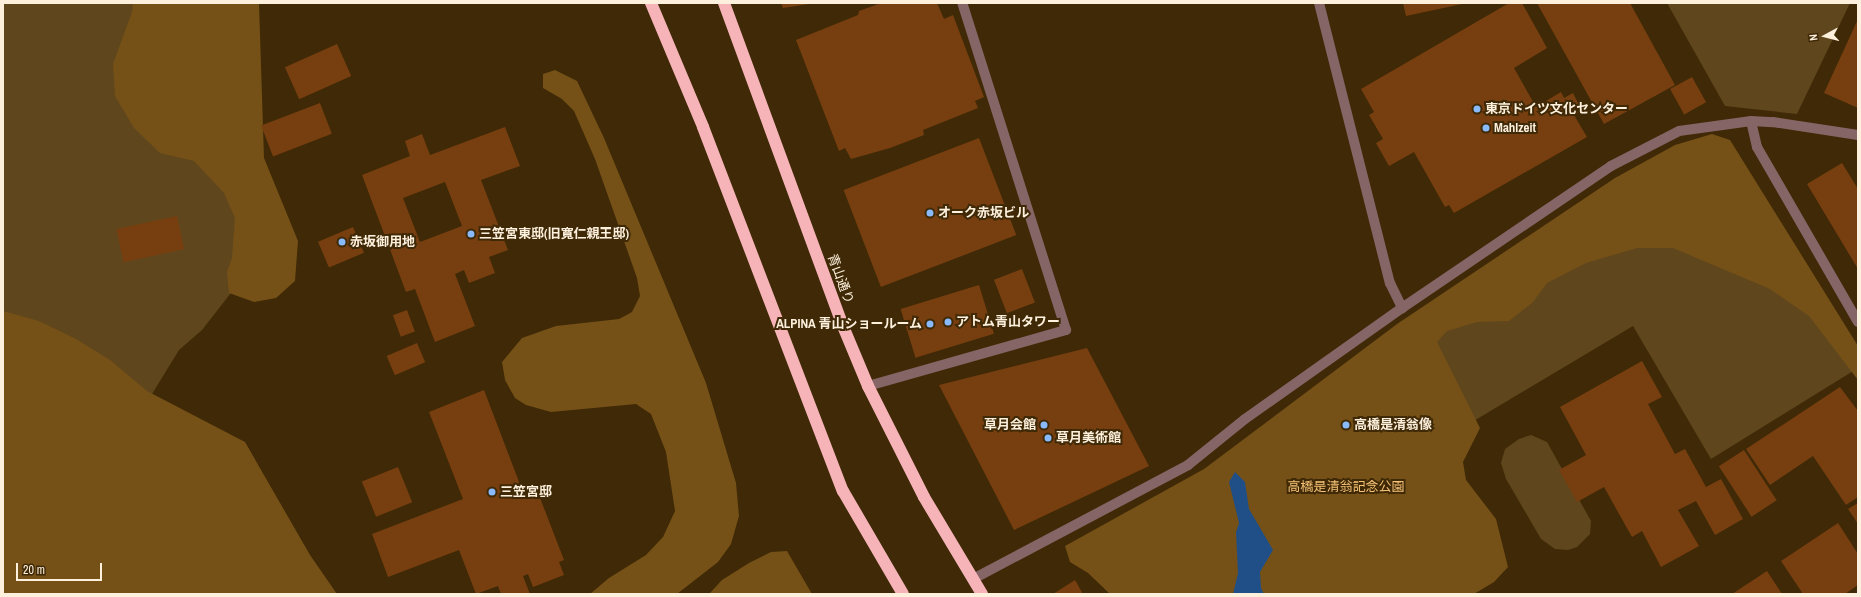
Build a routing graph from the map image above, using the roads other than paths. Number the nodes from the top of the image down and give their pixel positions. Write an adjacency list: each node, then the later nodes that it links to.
1 (651, 3): 11 (highway)
2 (724, 3): 9 (highway, 青山通り)
3 (962, 3): 9 (street)
4 (1319, 3): 7 (street)
5 (1751, 121): 6 (street); 7 (street); 8 (street)
6 (1858, 135)
7 (1402, 308): 10 (street)
8 (1858, 322)
9 (868, 386): 10 (highway, 青山通り)
10 (973, 579): 12 (highway, 青山通り)
11 (903, 594)
12 (982, 594)

